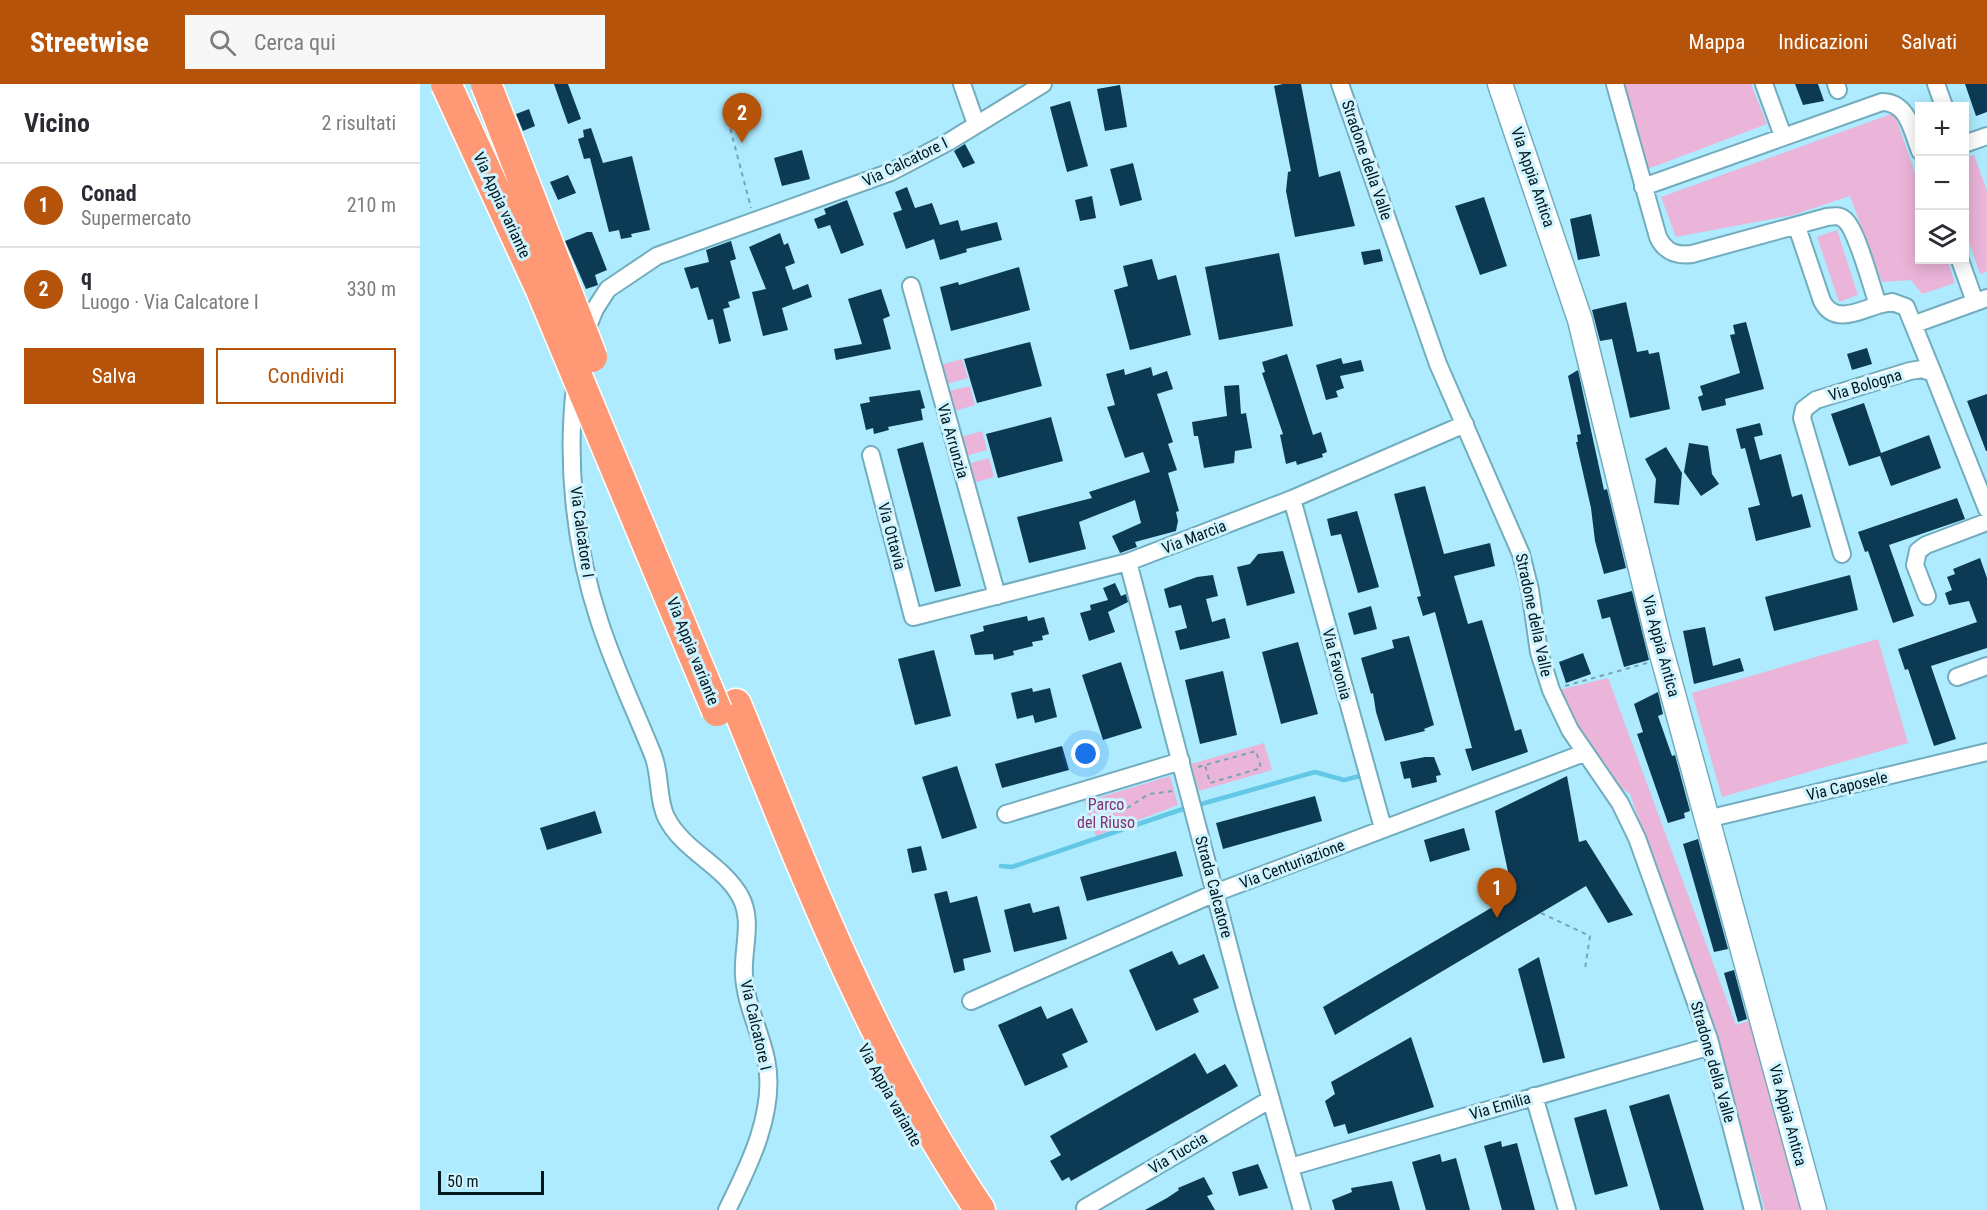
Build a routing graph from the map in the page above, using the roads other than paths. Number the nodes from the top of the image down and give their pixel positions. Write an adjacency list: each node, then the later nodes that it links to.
1 (446, 84): 37 (highway, Via Appia variante, bridge)
2 (486, 84): 37 (highway, Via Appia variante, bridge)
3 (962, 84): 11 (street)
4 (1043, 84): 11 (street, Via Calcatore I)
5 (1340, 84): 24 (street, Stradone della Valle)
6 (1500, 84): 42 (street, Via Appia Antica)
7 (1615, 84): 16 (street)
8 (1764, 84): 12 (street)
9 (1936, 84): 10 (street)
10 (1943, 102)
11 (976, 124): 51 (street, Via Calcatore I)
12 (1783, 136): 13 (street); 16 (street)
13 (1915, 138)
14 (1986, 141): 15 (street)
15 (1969, 143)
16 (1643, 187): 17 (street)
17 (1797, 227): 21 (street); 21 (street)
18 (1962, 264): 20 (street)
19 (911, 286): 32 (street, Via Arrunzia)
20 (1981, 300): 22 (street)
21 (1878, 305): 22 (street)
22 (1915, 324): 23 (street)
23 (1933, 373): 26 (street); 30 (street, Via Bologna)
24 (1465, 424): 27 (street, Via Marcia); 38 (street, Stradone della Valle)
25 (871, 455): 34 (street, Via Ottavia)
26 (1981, 472): 28 (street)
27 (1292, 499): 31 (street, Via Marcia); 43 (street, Via Favonia)
28 (1987, 508)
29 (1987, 522): 33 (street)
30 (1842, 554)
31 (1128, 562): 32 (street, Via Marcia); 40 (street, Strada Calcatore)
32 (997, 596): 34 (street, Via Marcia)
33 (1927, 596)
34 (913, 618)
35 (1987, 666): 36 (street)
36 (1957, 677)
37 (727, 707): 52 (highway, Via Appia variante); 53 (highway, Via Appia variante)
38 (1584, 753): 43 (street, Via Centuriazione); 46 (street, Stradone della Valle)
39 (1987, 753): 42 (street, Via Caposele)
40 (1182, 766): 41 (street); 44 (street, Strada Calcatore)
41 (1006, 814)
42 (1707, 819): 57 (street, Via Appia Antica)
43 (1383, 828): 44 (street, Via Centuriazione)
44 (1215, 893): 45 (street, Via Centuriazione); 48 (street, Strada Calcatore)
45 (971, 1001)
46 (1711, 1046): 47 (street, Via Emilia); 56 (street, Stradone della Valle)
47 (1534, 1096): 49 (street, Via Emilia); 55 (street)
48 (1271, 1099): 49 (street, Strada Calcatore); 50 (street, Via Tuccia)
49 (1290, 1167): 54 (street, Strada Calcatore)
50 (1085, 1208)
51 (727, 1210)
52 (957, 1210)
53 (980, 1210)
54 (1302, 1210)
55 (1567, 1210)
56 (1753, 1210)
57 (1814, 1210)

